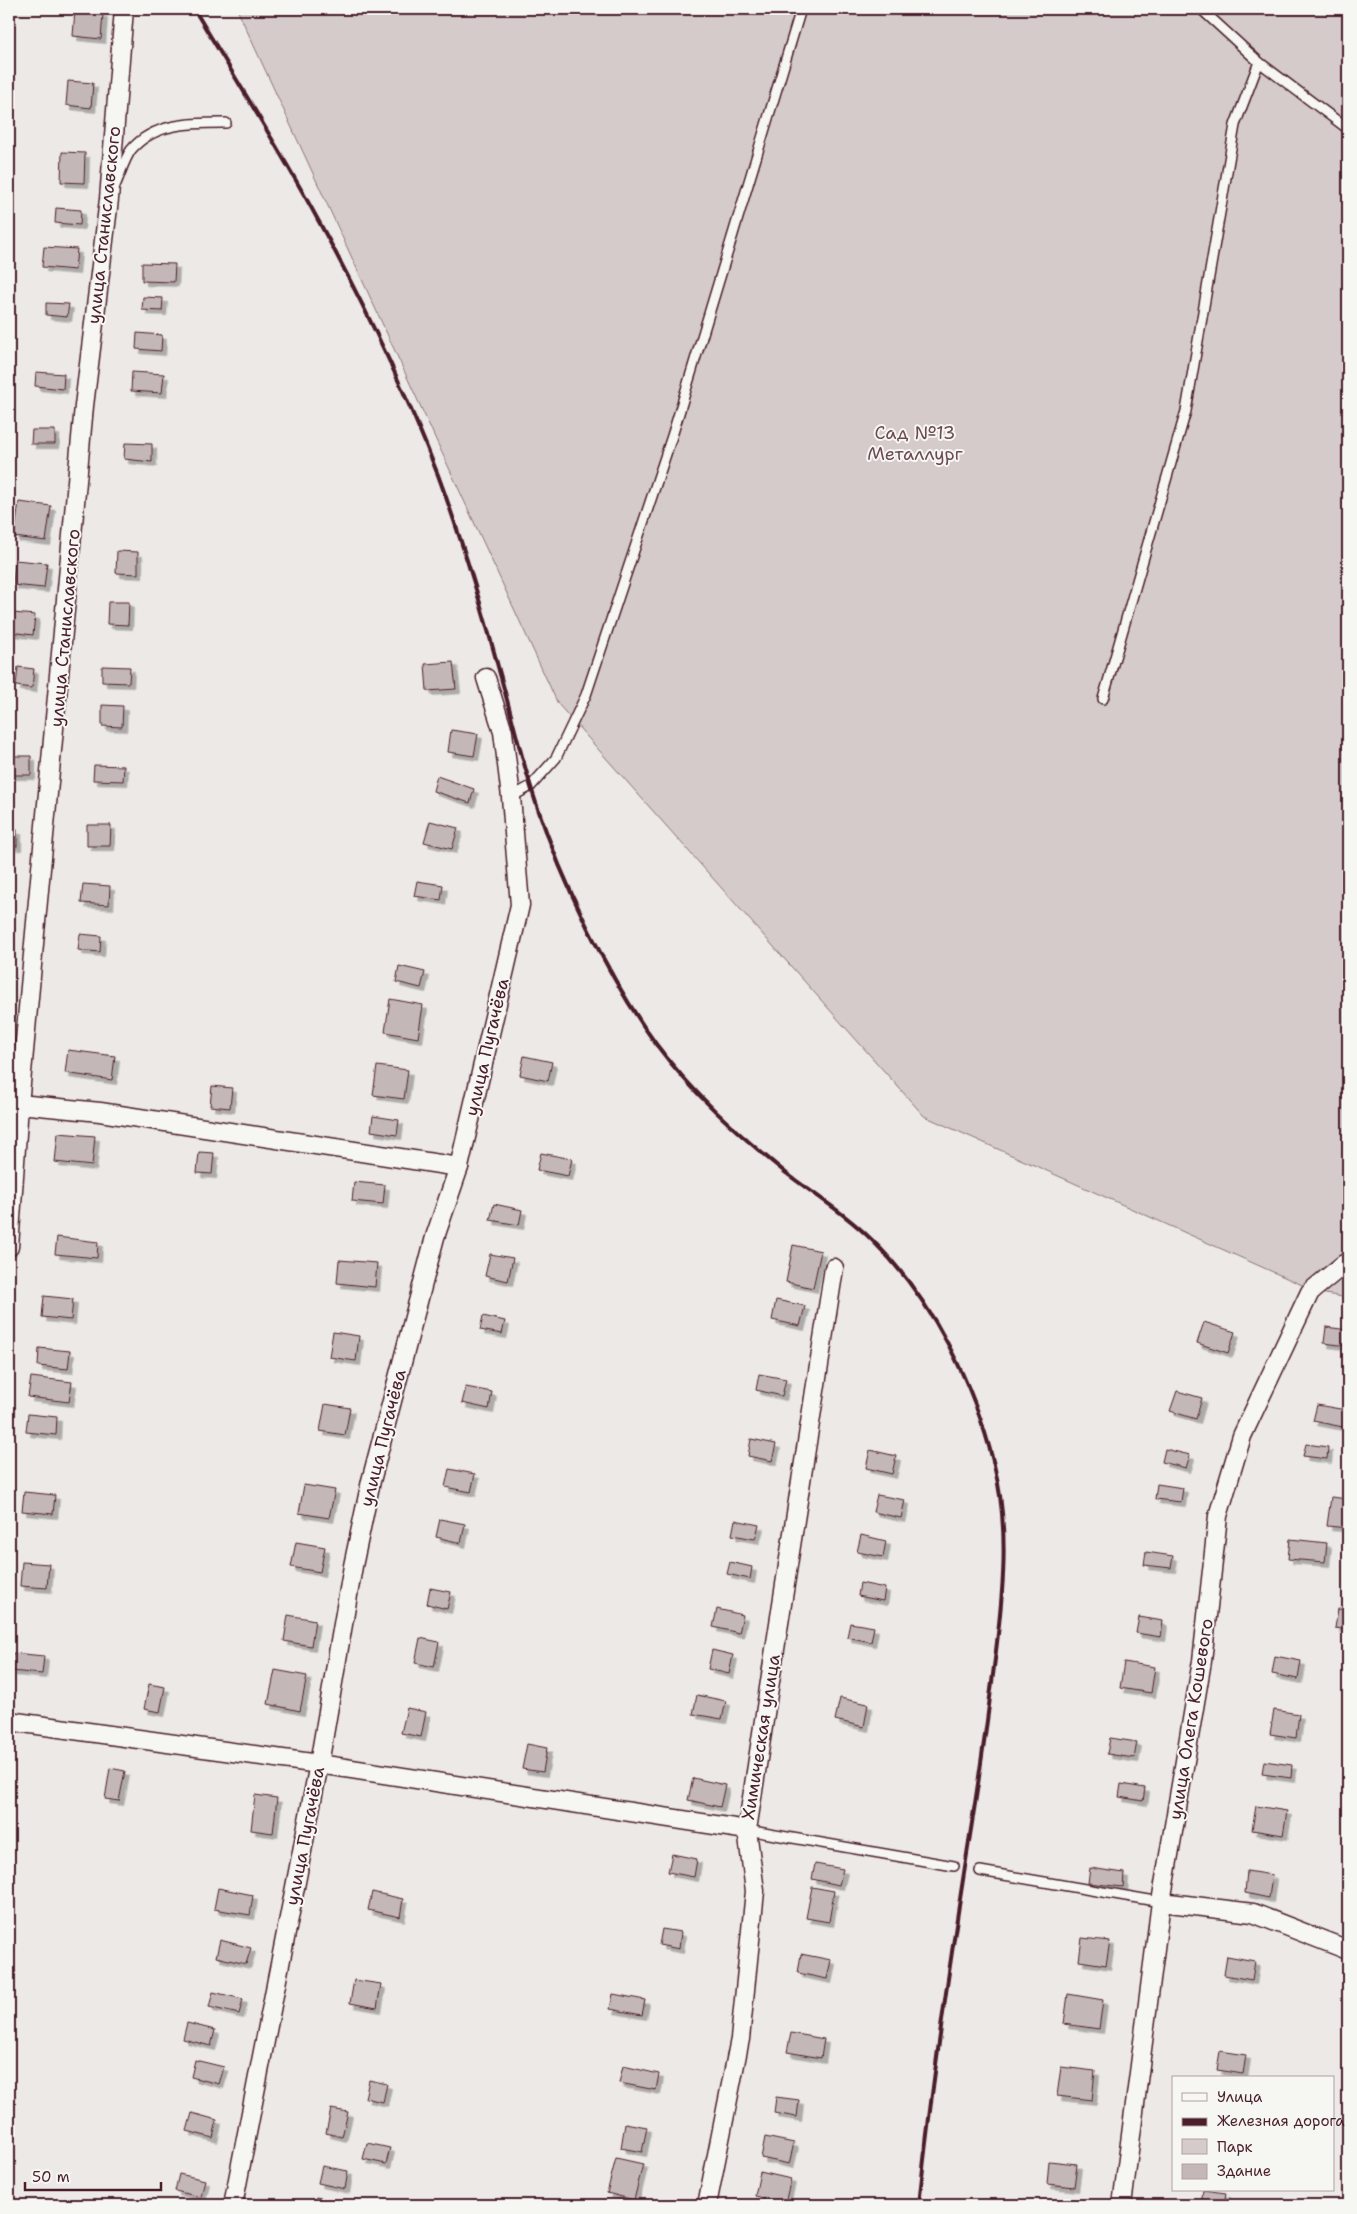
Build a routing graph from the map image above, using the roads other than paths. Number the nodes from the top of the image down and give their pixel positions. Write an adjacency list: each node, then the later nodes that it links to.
1 (124, 9): 7 (street, улица Станиславского)
2 (801, 9): 10 (lane)
3 (1201, 9): 4 (lane)
4 (1259, 62): 6 (lane); 9 (lane)
5 (226, 124): 7 (lane)
6 (1348, 129)
7 (109, 198): 11 (street, улица Станиславского)
8 (486, 678): 10 (street, улица Пугачёва)
9 (1103, 699)
10 (511, 797): 12 (street, улица Пугачёва)
11 (14, 1104): 12 (street); 13 (street, улица Станиславского)
12 (459, 1168): 17 (street, улица Пугачёва)
13 (9, 1248)
14 (1347, 1261): 21 (street, улица Олега Кошевого)
15 (834, 1268): 18 (street, Химическая улица)
16 (9, 1722): 17 (street)
17 (319, 1764): 18 (street); 23 (street, улица Пугачёва)
18 (747, 1830): 19 (lane); 24 (street, Химическая улица)
19 (954, 1866)
20 (980, 1871): 21 (lane)
21 (1161, 1902): 22 (street); 25 (street, улица Олега Кошевого)
22 (1348, 1950)
23 (233, 2205)
24 (706, 2205)
25 (1122, 2205)

